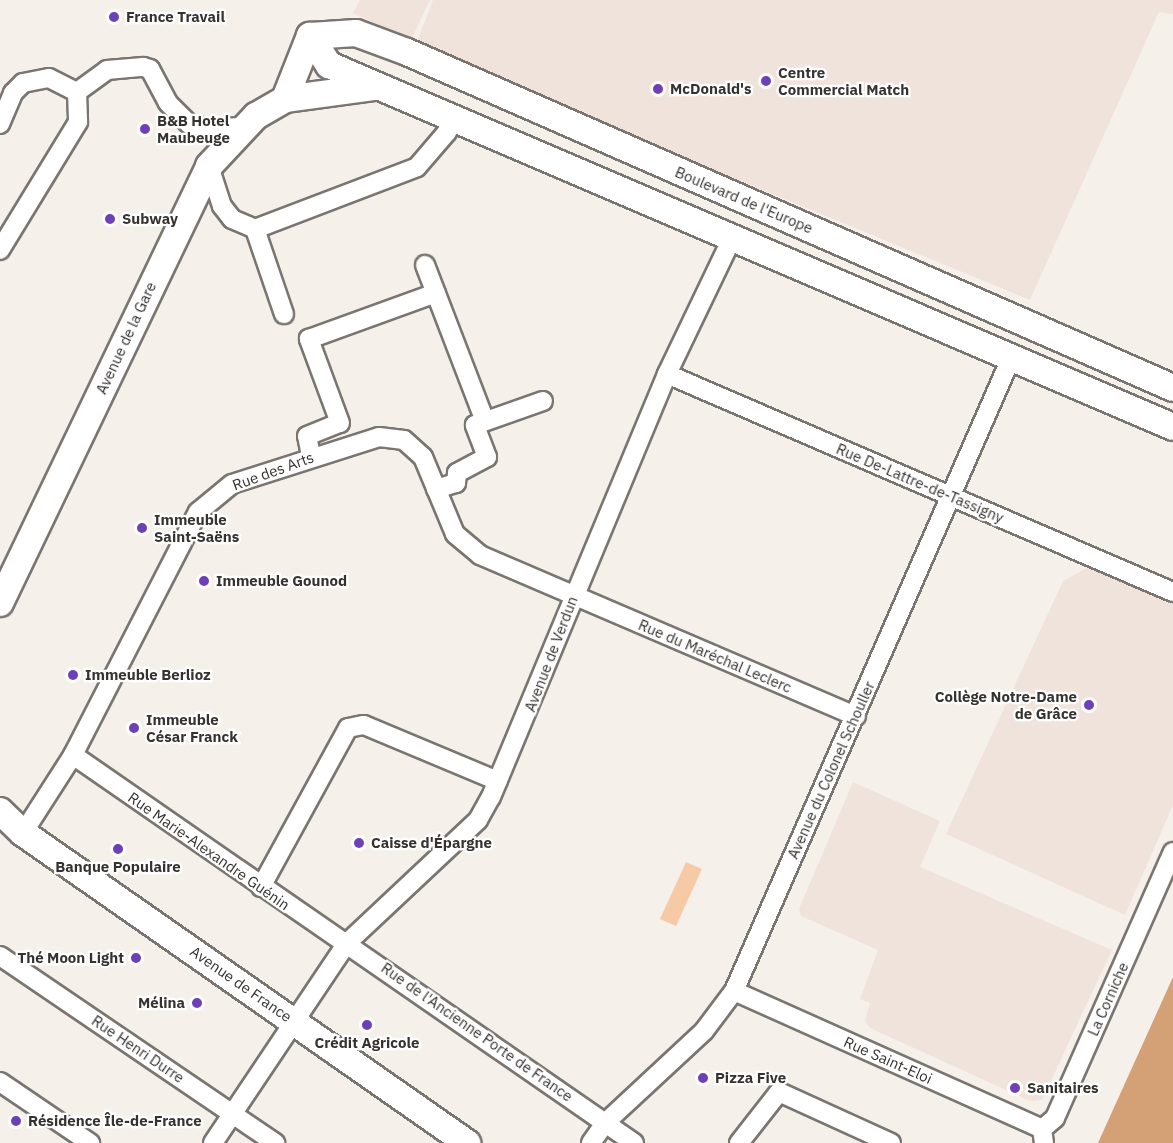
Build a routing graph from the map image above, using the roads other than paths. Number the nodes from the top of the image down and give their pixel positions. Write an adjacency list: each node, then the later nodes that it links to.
1 (310, 36): 2 (main road); 4 (main road); 17 (main road, Boulevard de l'Europe)
2 (372, 87): 4 (main road); 5 (main road)
3 (77, 92): 6 (street); 7 (street); 11 (street)
4 (285, 99): 7 (main road, Avenue de la Gare)
5 (452, 116): 9 (street); 10 (main road)
6 (0, 124)
7 (243, 127): 8 (main road, Avenue de la Gare)
8 (209, 166): 9 (street); 26 (main road, Avenue de la Gare)
9 (255, 229): 14 (street)
10 (733, 236): 15 (main road); 16 (street, Avenue de Verdun)
11 (0, 250)
12 (425, 265): 13 (street)
13 (436, 293): 19 (street); 21 (street)
14 (284, 314)
15 (1012, 356): 20 (main road); 23 (street, Avenue du Colonel Schouller)
16 (667, 374): 23 (street, Rue De-Lattre-de-Tassigny); 25 (street, Avenue de Verdun)
17 (1173, 388)
18 (543, 401): 19 (street)
19 (485, 421): 22 (street)
20 (1173, 427)
21 (311, 456): 22 (street, Rue des Arts); 28 (street, Rue des Arts)
22 (436, 489): 25 (street, Rue des Arts)
23 (950, 496): 24 (street, Rue De-Lattre-de-Tassigny); 27 (street, Avenue du Colonel Schouller)
24 (1173, 592)
25 (574, 596): 27 (street, Rue du Maréchal Leclerc); 29 (street, Avenue de Verdun)
26 (0, 603)
27 (856, 716): 35 (street, Avenue du Colonel Schouller)
28 (73, 755): 30 (street, Rue des Arts); 32 (street, Rue Marie-Alexandre Guénin)
29 (498, 781): 32 (street); 33 (street, Avenue de Verdun)
30 (9, 823): 36 (main road, Avenue de France)
31 (1173, 852): 40 (street, La Corniche)
32 (261, 888): 33 (street, Rue Marie-Alexandre Guénin)
33 (346, 944): 36 (street, Avenue de Verdun); 39 (street, Rue de l'Ancienne Porte de France)
34 (0, 956): 38 (street, Rue Henri Durre)
35 (734, 991): 39 (street, Avenue du Colonel Schouller); 40 (street, Rue Saint-Eloi)
36 (297, 1024): 38 (street, Avenue de Verdun); 44 (main road, Avenue de France)
37 (0, 1082): 41 (street)
38 (234, 1114): 42 (street, Avenue de Verdun); 43 (street, Rue Henri Durre)
39 (605, 1123): 45 (street, Avenue du Colonel Schouller); 46 (street, Rue de l'Ancienne Porte de France)
40 (1043, 1136)
41 (90, 1143)
42 (213, 1143)
43 (275, 1143)
44 (467, 1143)
45 (591, 1143)
46 (634, 1143)
47 (739, 1143): 48 (street)
48 (891, 1143)

